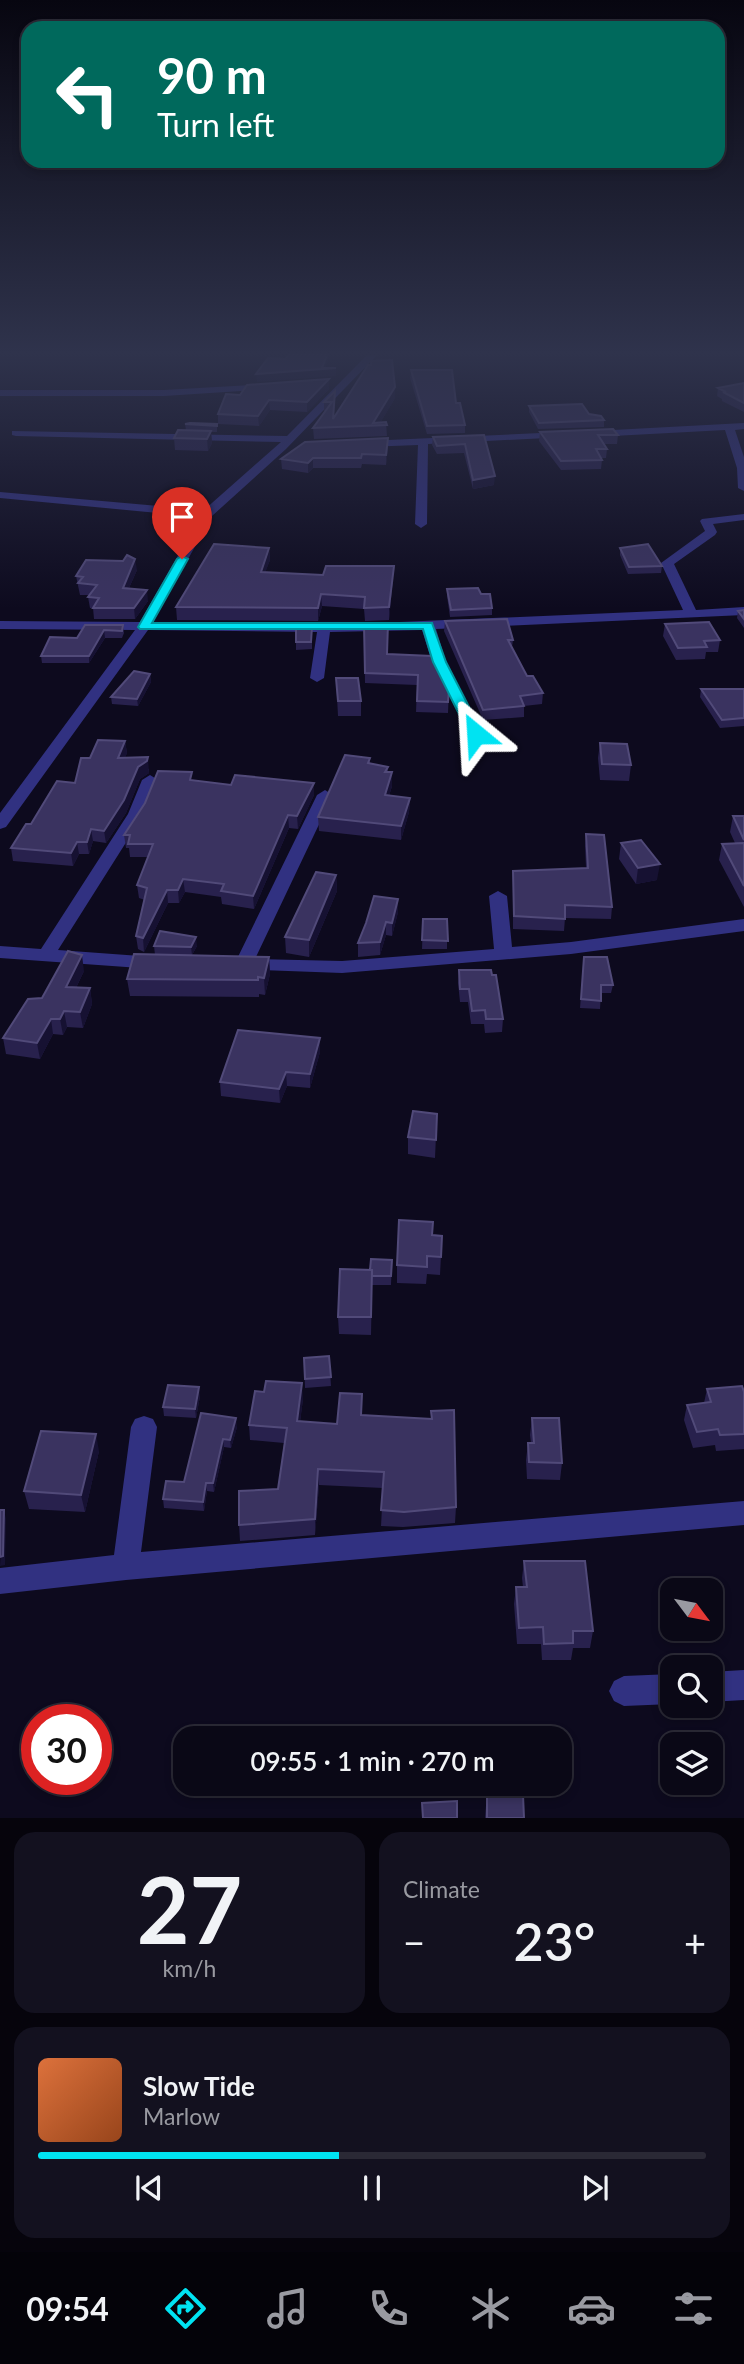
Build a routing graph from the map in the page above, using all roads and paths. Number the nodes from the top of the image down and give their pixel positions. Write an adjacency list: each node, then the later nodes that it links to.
1 (186, 440): 6 (street)
2 (292, 440): 6 (street)
3 (467, 440): 5 (street)
4 (733, 440): 8 (street)
5 (423, 442): 7 (street); 12 (street)
6 (289, 444): 10 (street)
7 (359, 444)
8 (744, 488)
9 (0, 495): 10 (street)
10 (207, 514): 17 (street)
11 (744, 517): 14 (street)
12 (421, 524)
13 (744, 611): 14 (street)
14 (691, 613): 16 (street)
15 (0, 625): 17 (street)
16 (428, 626): 18 (street); 20 (street)
17 (144, 627): 18 (street); 23 (street)
18 (324, 627): 19 (street)
19 (317, 678)
20 (476, 734)
21 (150, 780): 28 (street)
22 (325, 795): 27 (street)
23 (0, 824)
24 (498, 897): 27 (street)
25 (744, 925): 27 (street)
26 (0, 952): 28 (street)
27 (504, 953)
28 (47, 954): 29 (street)
29 (174, 964)
30 (144, 1427): 32 (street)
31 (744, 1513): 32 (street)
32 (126, 1567): 33 (street)
33 (0, 1581)
34 (744, 1685): 35 (street)
35 (723, 1686)
36 (660, 1690): 37 (street)
37 (624, 1691)

